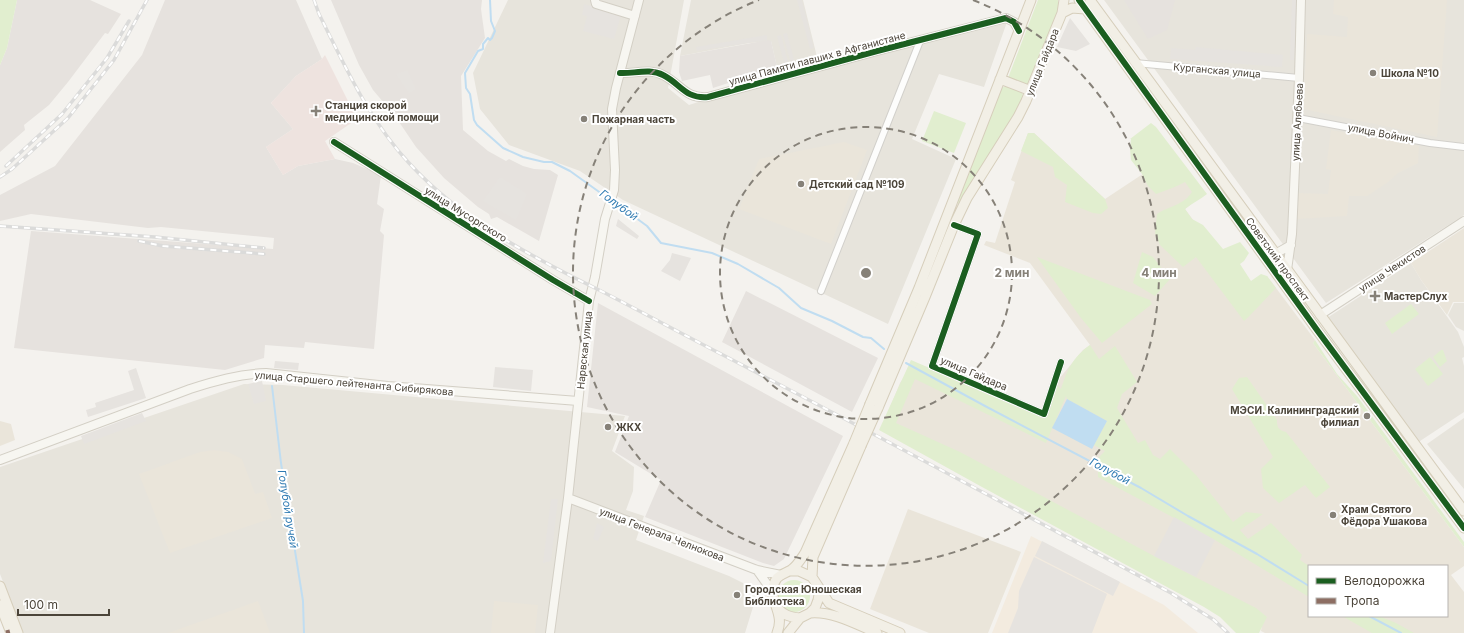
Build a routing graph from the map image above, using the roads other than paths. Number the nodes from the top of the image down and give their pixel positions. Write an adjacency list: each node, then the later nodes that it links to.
1 (639, 0): 10 (street, Нарвская улица)
2 (1031, 0): 11 (main road, улица Гайдара)
3 (1064, 0): 9 (main road, улица Гайдара)
4 (1079, 0): 8 (main road, Советский проспект)
5 (1090, 0): 13 (main road, Советский проспект)
6 (1301, 0): 15 (street, улица Алябьева)
7 (596, 2): 10 (street)
8 (1086, 9): 9 (main road); 36 (main road, Советский проспект)
9 (1062, 13): 17 (main road, улица Гайдара)
10 (635, 16): 14 (street, Нарвская улица)
11 (1019, 31): 12 (street, улица Памяти павших в Афганистане); 16 (main road, улица Гайдара)
12 (920, 41): 14 (street, улица Памяти павших в Афганистане); 26 (street)
13 (1135, 63): 15 (street, Курганская улица); 24 (main road, Советский проспект)
14 (620, 73): 27 (street, Нарвская улица)
15 (1300, 78): 18 (street, улица Алябьева)
16 (1000, 79): 17 (main road); 31 (main road, улица Гайдара)
17 (1031, 91): 22 (main road, улица Гайдара)
18 (1298, 118): 20 (street, улица Войнич); 23 (street, улица Алябьева)
19 (334, 142): 27 (street, улица Мусоргского)
20 (1464, 147)
21 (1464, 221): 28 (street, улица Чекистов)
22 (954, 225): 29 (street, улица Гайдара); 31 (main road, улица Гайдара)
23 (1291, 245): 24 (street); 25 (street, улица Алябьева)
24 (1275, 254): 25 (main road, Советский проспект)
25 (1287, 270): 28 (main road, Советский проспект)
26 (821, 291)
27 (589, 301): 30 (street, Нарвская улица)
28 (1320, 315): 35 (main road, Советский проспект)
29 (1061, 362)
30 (578, 401): 33 (street, улица Старшего лейтенанта Сибирякова); 34 (street, Нарвская улица)
31 (874, 406): 32 (main road, улица Гайдара, bridge)
32 (858, 444): 38 (main road, улица Гайдара); 39 (main road, улица Гайдара)
33 (0, 460)
34 (568, 498): 37 (street, улица Генерала Челнокова); 48 (street, Нарвская улица)
35 (1464, 511)
36 (1464, 528)
37 (757, 570): 38 (street, улица Генерала Челнокова); 42 (street)
38 (785, 573): 39 (main road); 42 (main road, улица Гайдара)
39 (812, 578): 41 (main road)
40 (0, 586): 47 (main road)
41 (820, 590): 45 (main road); 52 (main road)
42 (772, 591): 44 (main road)
43 (0, 605): 47 (main road)
44 (777, 608): 46 (main road); 49 (main road)
45 (810, 613): 46 (main road); 51 (main road)
46 (800, 618): 50 (main road)
47 (11, 633)
48 (550, 633)
49 (777, 633)
50 (788, 633)
51 (877, 633)
52 (900, 633)

